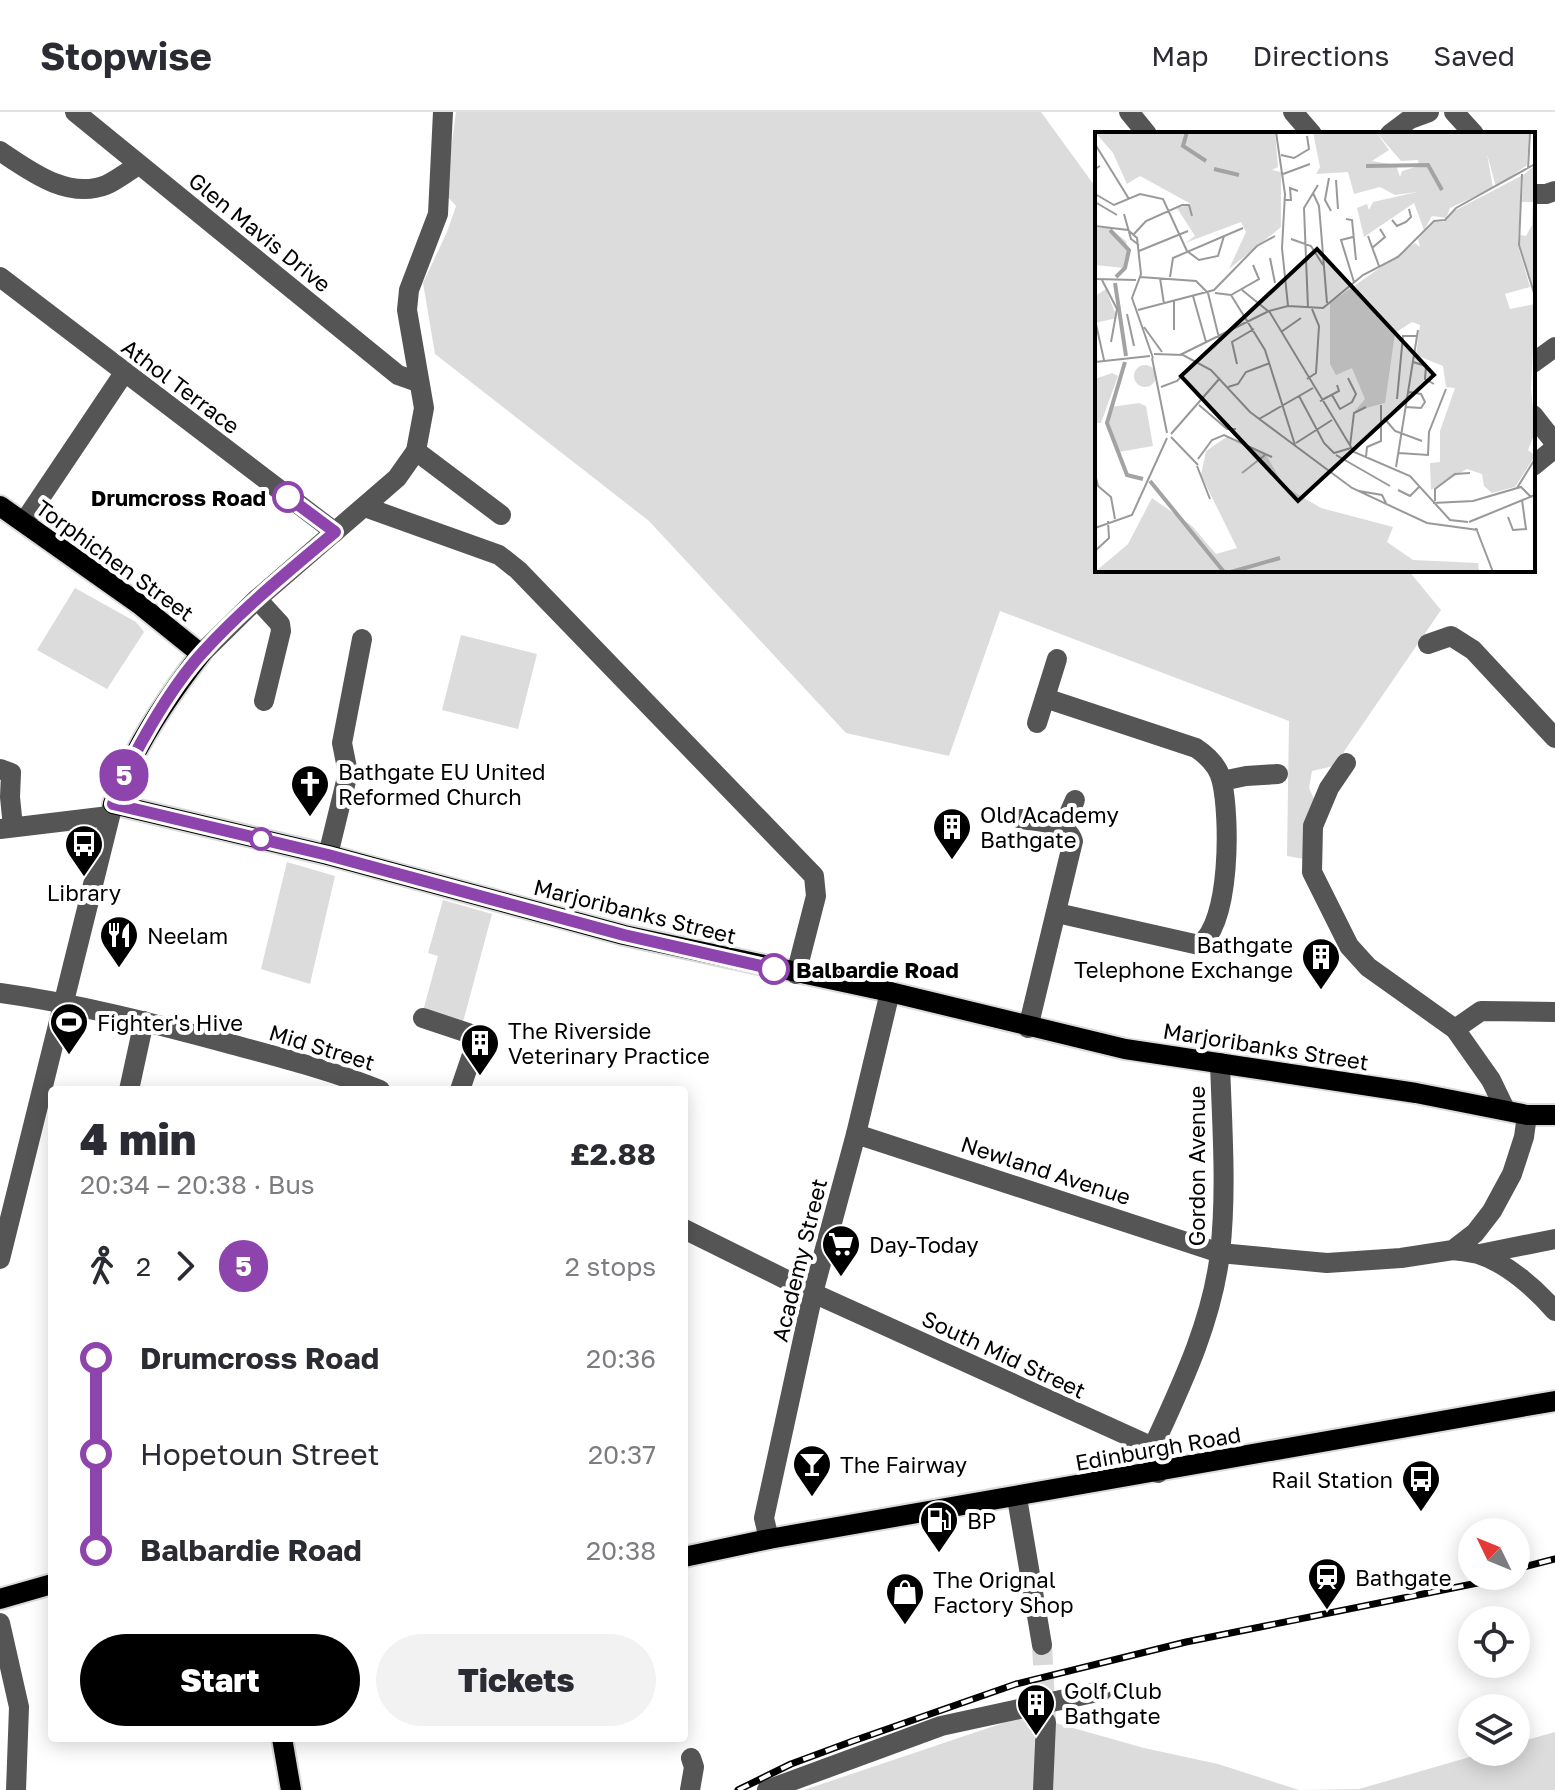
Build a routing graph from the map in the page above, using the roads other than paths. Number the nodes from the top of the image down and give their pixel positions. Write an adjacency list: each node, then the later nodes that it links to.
1 (75, 112): 12 (street, Glen Mavis Drive)
2 (443, 112): 19 (street)
3 (1129, 112): 7 (street)
4 (1293, 112): 8 (street)
5 (1429, 112): 9 (street)
6 (1454, 112): 10 (street)
7 (1145, 132)
8 (1310, 132)
9 (1393, 132)
10 (1472, 132)
11 (0, 151): 12 (street)
12 (139, 165): 19 (street, Glen Mavis Drive)
13 (1555, 191): 14 (street)
14 (1535, 194)
15 (0, 277): 18 (street, Athol Terrace)
16 (1555, 347): 17 (street)
17 (1535, 362)
18 (124, 373): 27 (street); 28 (street, Athol Terrace)
19 (418, 382): 22 (street)
20 (1535, 418): 21 (street)
21 (1555, 446): 23 (street)
22 (416, 451): 25 (street); 26 (street)
23 (1535, 464)
24 (0, 506): 27 (main road, Torphichen Street)
25 (365, 507): 28 (street); 51 (street)
26 (501, 515)
27 (24, 522): 32 (main road, Torphichen Street)
28 (335, 532): 29 (street)
29 (257, 599): 32 (street); 35 (street)
30 (362, 639): 49 (street)
31 (1428, 644): 36 (street)
32 (201, 654): 45 (main road)
33 (1057, 659): 34 (street)
34 (1045, 698): 38 (street); 43 (street)
35 (264, 701)
36 (1528, 708): 37 (street); 39 (street)
37 (1555, 716)
38 (1037, 723)
39 (1555, 738)
40 (1346, 763): 59 (street)
41 (0, 769): 48 (street)
42 (1278, 774): 43 (street)
43 (1222, 781): 50 (street)
44 (1075, 800): 47 (street)
45 (111, 810): 48 (street); 49 (main road, Marjoribanks Street); 54 (street)
46 (1021, 819): 47 (street)
47 (1063, 827): 50 (street)
48 (7, 828)
49 (328, 855): 51 (main road, Marjoribanks Street)
50 (1057, 913): 58 (street)
51 (796, 974): 52 (main road, Marjoribanks Street)
52 (890, 992): 58 (main road, Marjoribanks Street); 67 (street, Academy Street)
53 (0, 993): 54 (street, Mid Street)
54 (64, 1002): 57 (street, Mid Street); 73 (street)
55 (1555, 1012): 59 (street)
56 (423, 1018): 63 (street)
57 (144, 1021): 61 (street); 62 (street, Mid Street)
58 (1028, 1028): 60 (main road, Marjoribanks Street)
59 (1455, 1029): 64 (street)
60 (1220, 1063): 64 (main road, Marjoribanks Street); 71 (street, Gordon Avenue)
61 (130, 1086)
62 (370, 1086)
63 (461, 1086)
64 (1505, 1109): 65 (main road, Marjoribanks Street)
65 (1527, 1115): 66 (main road, Marjoribanks Street); 70 (street)
66 (1555, 1115)
67 (856, 1134): 71 (street, Newland Avenue); 74 (street, Academy Street)
68 (688, 1231): 74 (street)
69 (1555, 1239): 72 (street)
70 (1453, 1250): 71 (street, Newland Avenue); 72 (street)
71 (1220, 1253): 77 (street, Gordon Avenue)
72 (1480, 1254): 75 (street)
73 (0, 1259)
74 (813, 1293): 77 (street, South Mid Street); 80 (street, Academy Street)
75 (1555, 1311)
76 (1555, 1401): 78 (main road, Edinburgh Road)
77 (1152, 1449): 78 (street)
78 (1158, 1473): 79 (main road, Edinburgh Road)
79 (1017, 1498): 80 (main road, Edinburgh Road); 85 (street)
80 (769, 1539): 81 (main road, Edinburgh Road)
81 (688, 1556)
82 (48, 1585): 83 (main road)
83 (0, 1599)
84 (0, 1623): 90 (street)
85 (1042, 1645)
86 (1102, 1691): 93 (street)
87 (1046, 1722): 94 (street)
88 (283, 1742): 91 (main road)
89 (691, 1758): 92 (street)
90 (16, 1790)
91 (291, 1790)
92 (690, 1790)
93 (767, 1790)
94 (1043, 1790)

